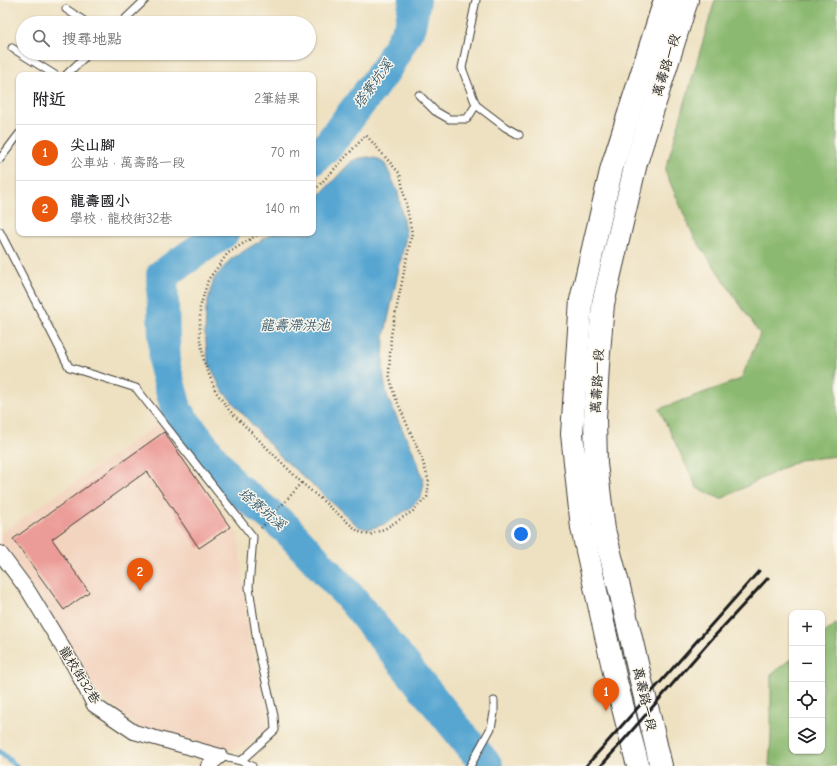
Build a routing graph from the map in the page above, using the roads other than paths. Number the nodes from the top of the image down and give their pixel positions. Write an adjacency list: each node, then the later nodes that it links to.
1 (145, 0): 7 (lane)
2 (476, 0): 15 (lane)
3 (665, 0): 27 (main road, 萬壽路一段)
4 (687, 0): 28 (main road, 萬壽路一段)
5 (66, 9): 6 (lane)
6 (76, 16)
7 (128, 16)
8 (12, 48): 9 (lane)
9 (16, 51)
10 (31, 60): 12 (lane)
11 (82, 60): 13 (lane)
12 (50, 72)
13 (69, 72)
14 (419, 95): 15 (lane)
15 (476, 105): 16 (lane)
16 (519, 135)
17 (16, 138): 18 (lane)
18 (0, 159)
19 (0, 232): 23 (lane)
20 (0, 553): 22 (street, 龍校街32巷)
21 (494, 701): 26 (lane)
22 (220, 756): 23 (lane); 24 (street)
23 (241, 760): 25 (lane)
24 (208, 766)
25 (252, 766)
26 (470, 766)
27 (638, 766)
28 (661, 766)

